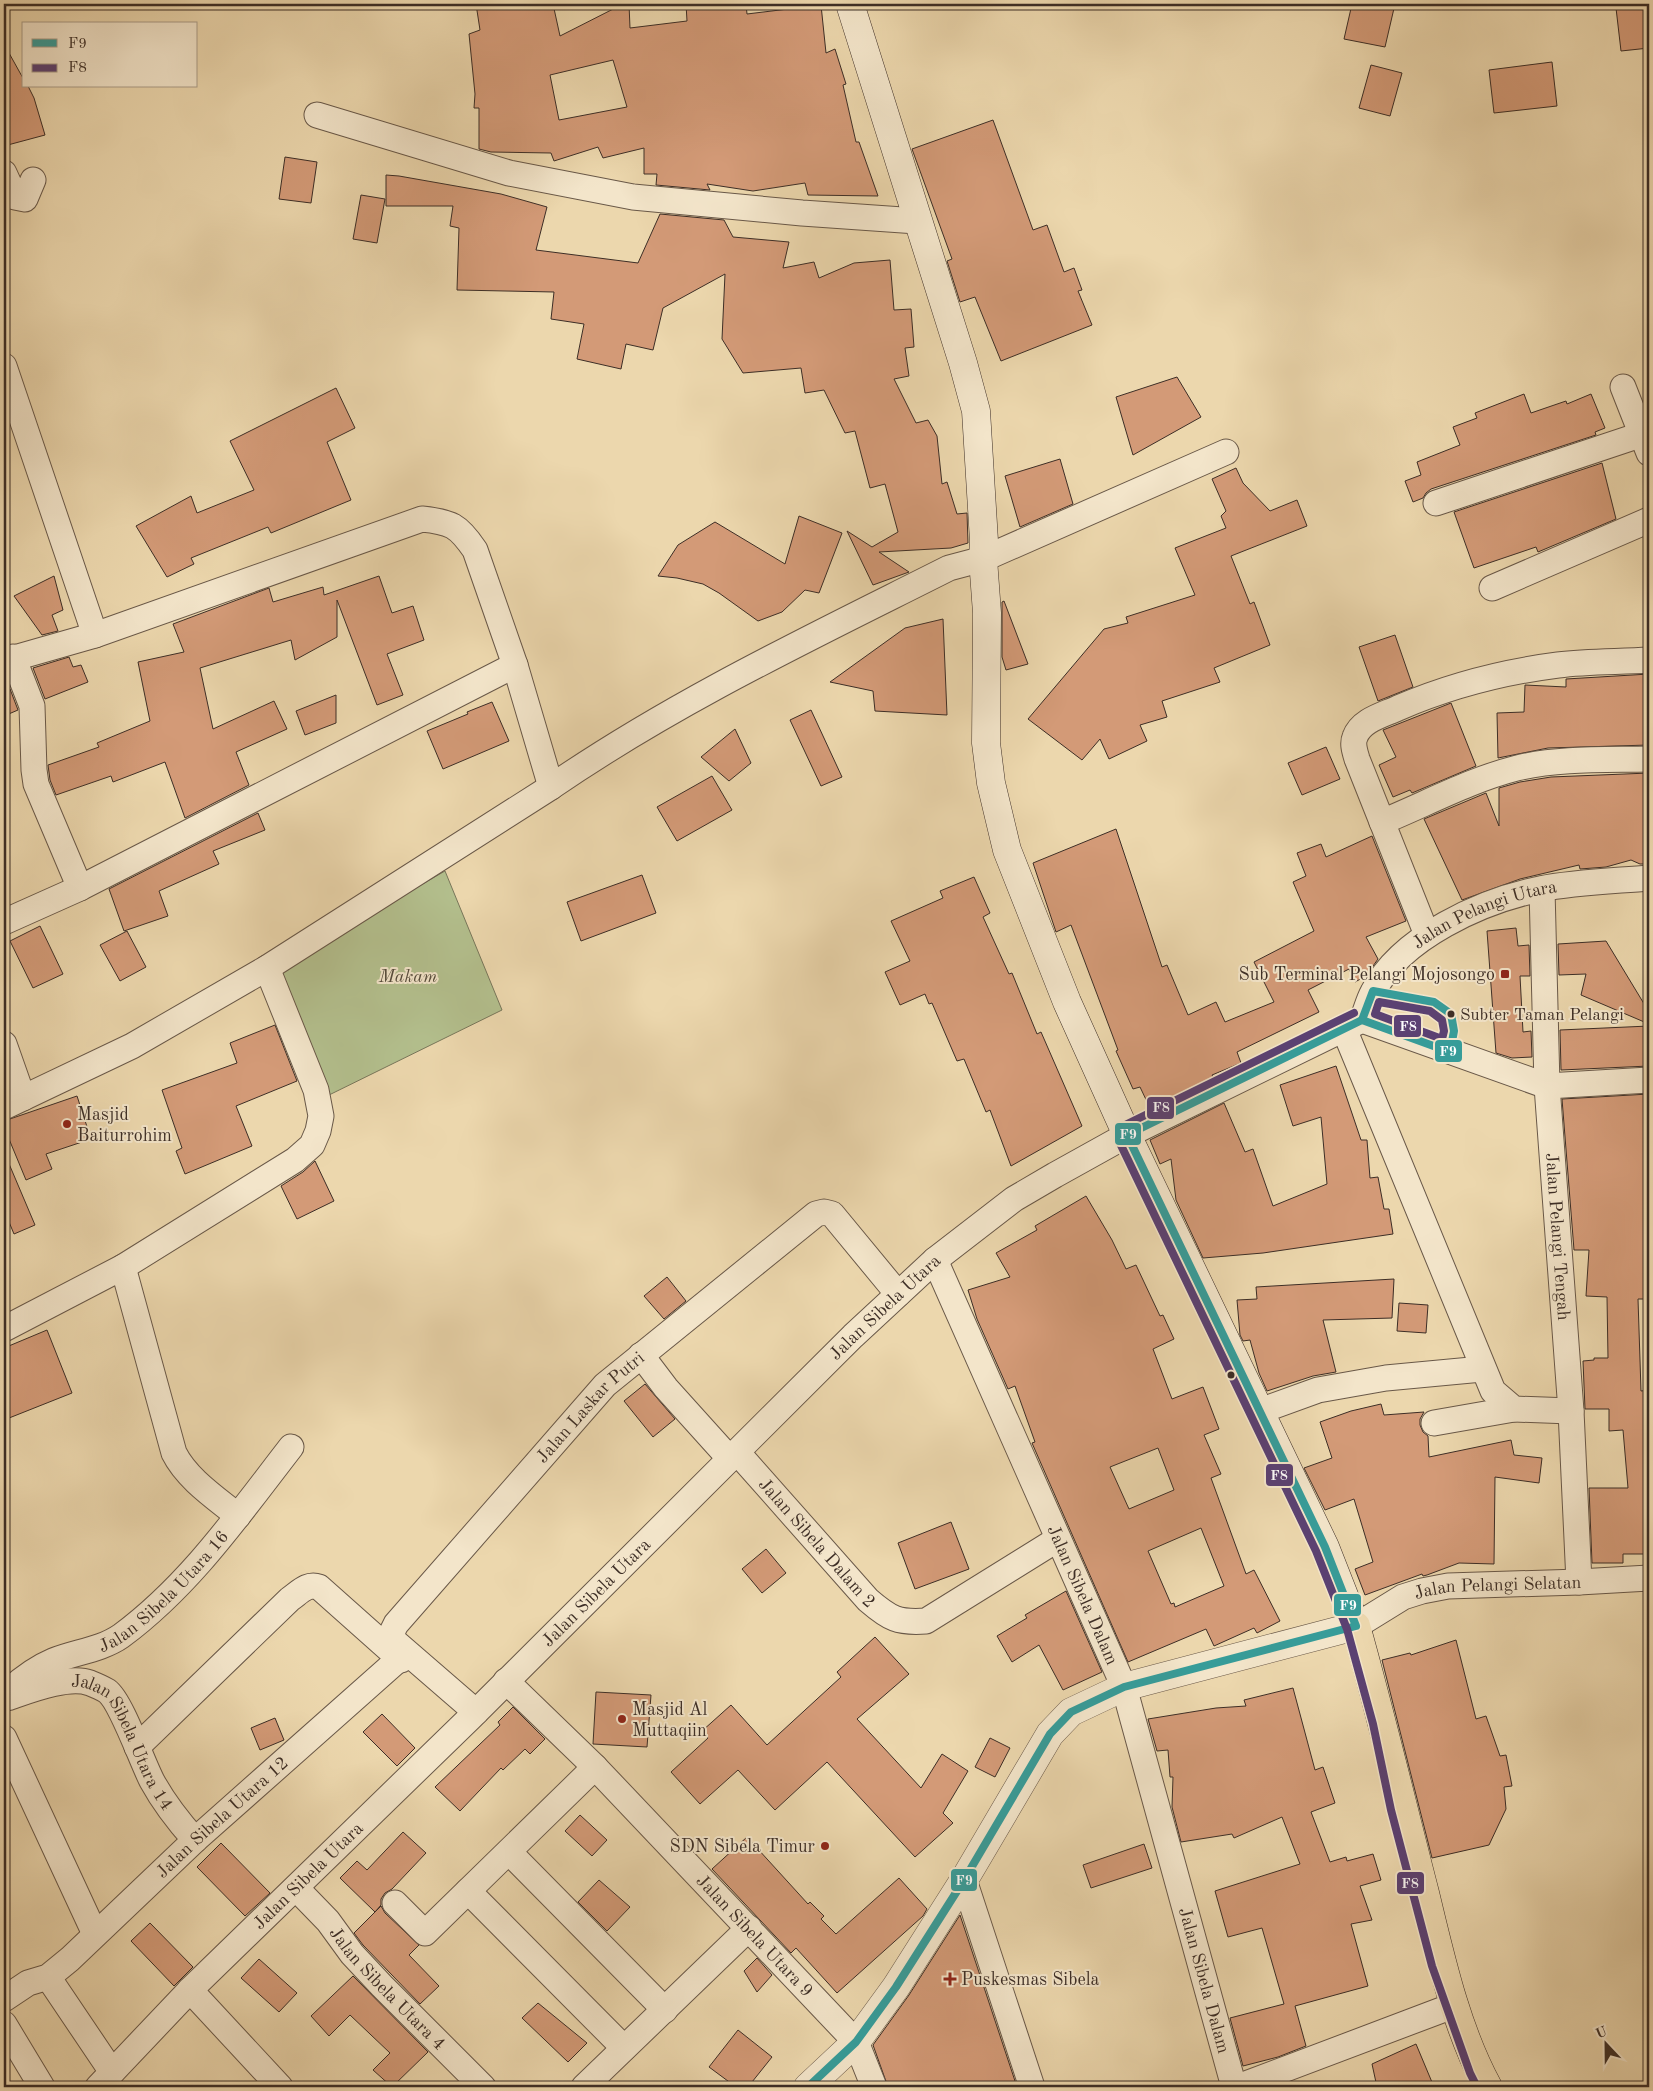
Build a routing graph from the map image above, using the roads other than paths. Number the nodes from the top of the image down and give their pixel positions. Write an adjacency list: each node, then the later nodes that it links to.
1 (850, 4): 5 (main road)
2 (317, 115): 5 (street)
3 (4, 173): 4 (street)
4 (33, 180)
5 (917, 221): 12 (main road)
6 (4, 366): 14 (street)
7 (1623, 387): 8 (street)
8 (1647, 438): 10 (street)
9 (1226, 452): 12 (street)
10 (1436, 503)
11 (1649, 520): 13 (street)
12 (983, 559): 19 (street); 32 (main road)
13 (1492, 588)
14 (95, 635): 15 (street); 17 (street)
15 (9, 659): 22 (street)
16 (1649, 660): 20 (street)
17 (515, 665): 19 (street); 22 (street)
18 (1649, 759): 20 (street)
19 (551, 787): 26 (street)
20 (1382, 822): 25 (street)
21 (1649, 878): 23 (street, Jalan Pelangi Utara)
22 (80, 888): 24 (street)
23 (1542, 889): 25 (street, Jalan Pelangi Utara); 30 (street, Jalan Pelangi Tengah)
24 (4, 922)
25 (1428, 935): 27 (street, Jalan Pelangi Utara)
26 (267, 968): 31 (street); 34 (street)
27 (1353, 1025): 30 (street); 32 (street, Jalan Sibela Utara); 38 (street)
28 (4, 1044): 31 (street)
29 (1649, 1080): 30 (street)
30 (1547, 1086): 41 (street, Jalan Pelangi Tengah)
31 (14, 1102)
32 (1127, 1135): 33 (street, Jalan Sibela Utara); 40 (main road)
33 (935, 1260): 35 (street, Jalan Sibela Utara); 46 (street, Jalan Sibela Dalam)
34 (124, 1267): 36 (street); 45 (street)
35 (898, 1294): 37 (street, Jalan Laskar Putri); 44 (street, Jalan Sibela Utara)
36 (4, 1329)
37 (641, 1355): 44 (street, Jalan Sibela Dalam 2); 55 (street, Jalan Laskar Putri)
38 (1482, 1370): 39 (street); 40 (street)
39 (1514, 1409): 41 (street); 42 (street)
40 (1260, 1411): 49 (main road)
41 (1571, 1411): 48 (street, Jalan Pelangi Tengah)
42 (1434, 1424)
43 (291, 1447): 45 (street, Jalan Sibela Utara 16)
44 (733, 1455): 46 (street, Jalan Sibela Dalam 2); 51 (street, Jalan Sibela Utara)
45 (238, 1516): 53 (street, Jalan Sibela Utara 16)
46 (1058, 1540): 52 (street, Jalan Sibela Dalam)
47 (1649, 1578): 48 (street, Jalan Pelangi Selatan)
48 (1579, 1582): 49 (street, Jalan Pelangi Selatan)
49 (1356, 1626): 52 (main road); 70 (main road)
50 (399, 1659): 55 (street); 57 (street); 59 (street, Jalan Sibela Utara 12)
51 (506, 1682): 55 (street, Jalan Sibela Utara); 58 (street, Jalan Sibela Utara 9)
52 (1124, 1687): 61 (main road); 83 (street, Jalan Sibela Dalam)
53 (4, 1695)
54 (4, 1699): 57 (street, Jalan Sibela Utara 14)
55 (473, 1715): 62 (street, Jalan Sibela Utara)
56 (4, 1738): 66 (street)
57 (137, 1747): 59 (street, Jalan Sibela Utara 14)
58 (594, 1767): 60 (street); 65 (street, Jalan Sibela Utara 9)
59 (194, 1840): 66 (street, Jalan Sibela Utara 12)
60 (509, 1852): 63 (street); 71 (street)
61 (964, 1880): 73 (main road); 82 (street)
62 (296, 1888): 68 (street, Jalan Sibela Utara); 78 (street, Jalan Sibela Utara 4)
63 (468, 1891): 64 (street); 74 (street)
64 (395, 1903)
65 (748, 1928): 71 (street); 73 (street, Jalan Sibela Utara 9)
66 (95, 1934): 67 (street, Jalan Sibela Utara 12)
67 (48, 1977): 69 (street, Jalan Sibela Utara 12); 75 (street)
68 (190, 1990): 75 (street, Jalan Sibela Utara); 77 (street)
69 (4, 1999)
70 (1455, 2005): 84 (street); 85 (main road)
71 (665, 2010): 74 (street)
72 (4, 2024): 76 (street)
73 (856, 2042): 80 (main road); 81 (street)
74 (624, 2048): 79 (street)
75 (105, 2080)
76 (42, 2087)
77 (280, 2087)
78 (483, 2087)
79 (584, 2087)
80 (808, 2087)
81 (874, 2087)
82 (1032, 2087)
83 (1234, 2087)
84 (1238, 2087)
85 (1488, 2087)

